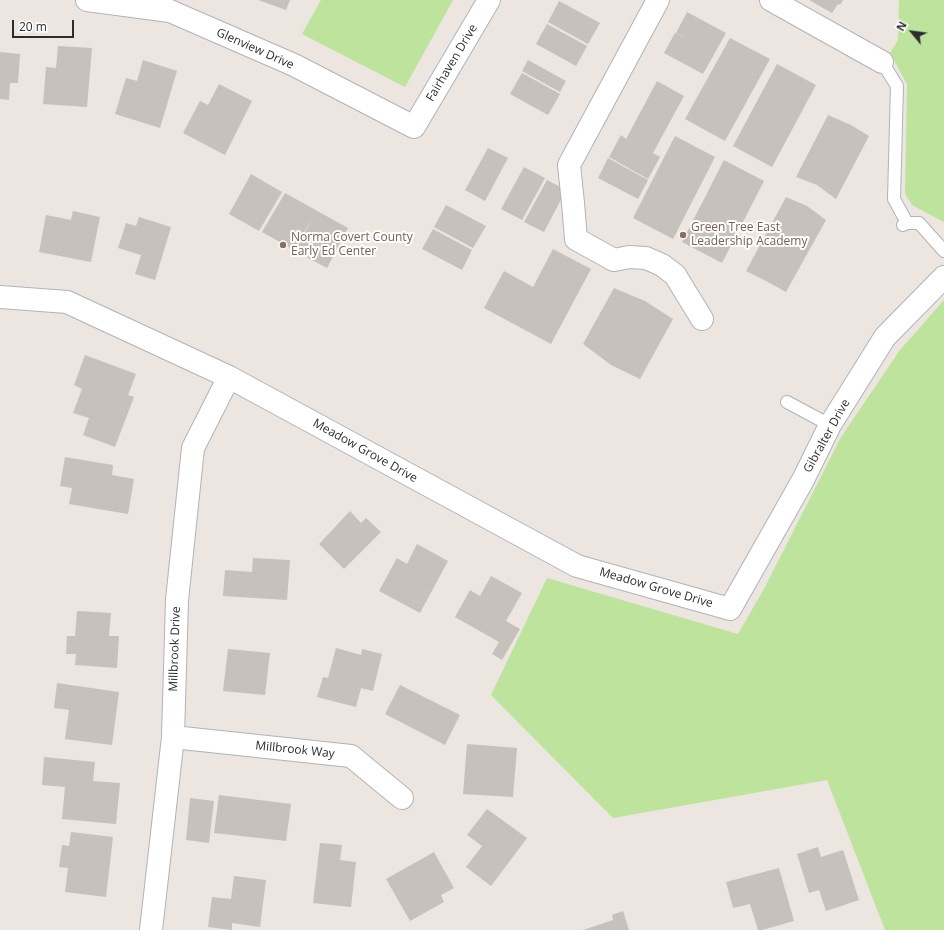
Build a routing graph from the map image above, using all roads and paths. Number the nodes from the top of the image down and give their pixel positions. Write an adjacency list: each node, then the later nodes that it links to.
1 (87, 0): 5 (street, Glenview Drive)
2 (489, 0): 7 (street, Fairhaven Drive)
3 (658, 0): 11 (street)
4 (771, 0): 6 (street)
5 (172, 5): 7 (street, Glenview Drive)
6 (882, 62): 8 (lane)
7 (414, 127)
8 (944, 252)
9 (944, 276): 14 (street, Gibralter Drive)
10 (0, 297): 12 (street, Meadow Grove Drive)
11 (707, 321)
12 (229, 377): 15 (street, Meadow Grove Drive); 16 (street, Millbrook Drive)
13 (787, 402): 14 (lane)
14 (830, 425): 15 (street, Gibralter Drive)
15 (730, 609)
16 (173, 737): 17 (street, Millbrook Way); 18 (street, Millbrook Drive)
17 (402, 798)
18 (151, 930)

